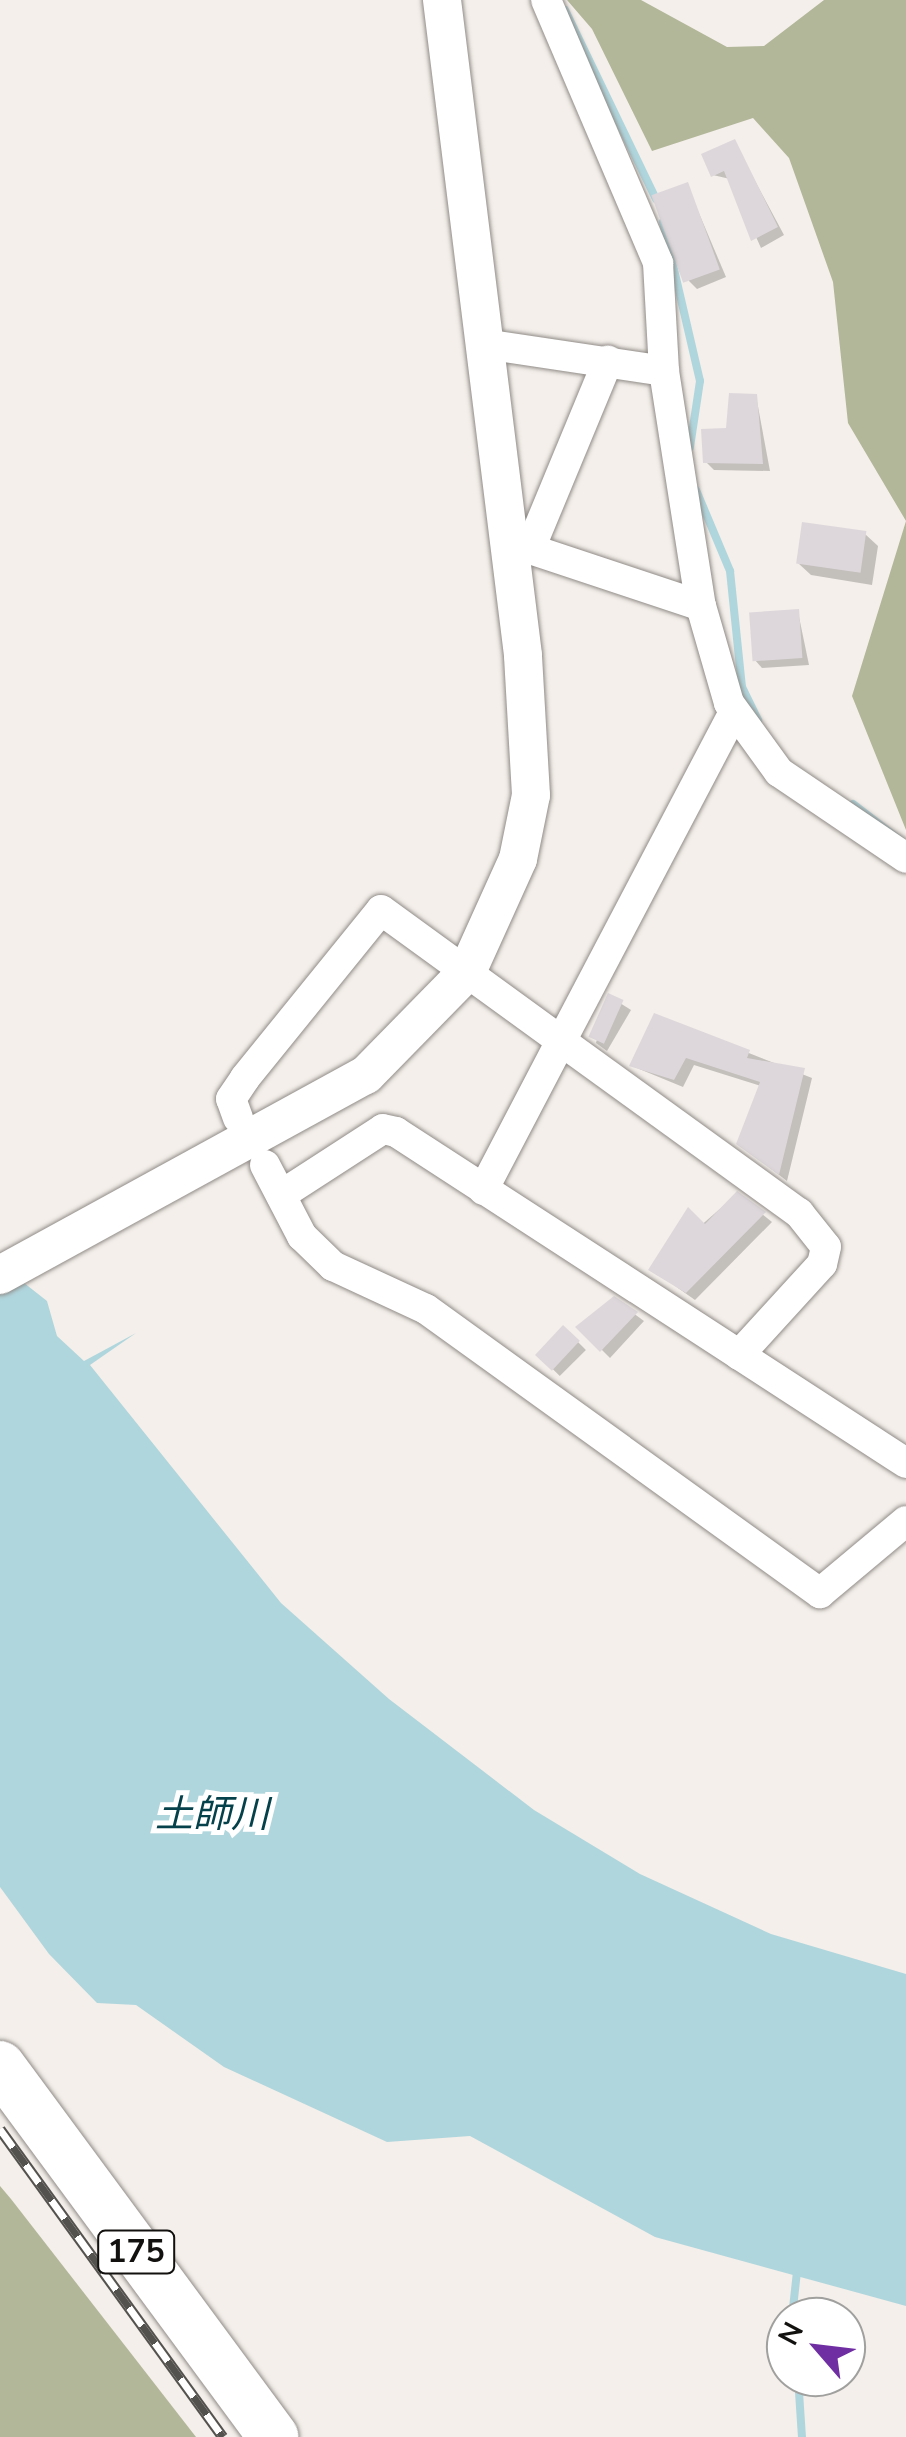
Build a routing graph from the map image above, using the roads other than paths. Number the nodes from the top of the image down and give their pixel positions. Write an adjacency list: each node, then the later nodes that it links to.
1 (442, 0): 3 (street)
2 (546, 0): 5 (street)
3 (484, 344): 4 (street); 6 (street)
4 (608, 361): 5 (street); 6 (street)
5 (664, 372): 7 (street)
6 (520, 551): 7 (street); 10 (street)
7 (700, 606): 8 (street)
8 (734, 712): 9 (street); 11 (street)
9 (906, 858)
10 (466, 972): 11 (street); 12 (street); 16 (street)
11 (561, 1040): 14 (street); 17 (street)
12 (238, 1118)
13 (265, 1165): 15 (street)
14 (483, 1190): 15 (street); 17 (street)
15 (281, 1195): 19 (street)
16 (0, 1275)
17 (738, 1355): 18 (street)
18 (906, 1463)
19 (906, 1522)
20 (0, 2066): 21 (highway, 175)
21 (274, 2437)

